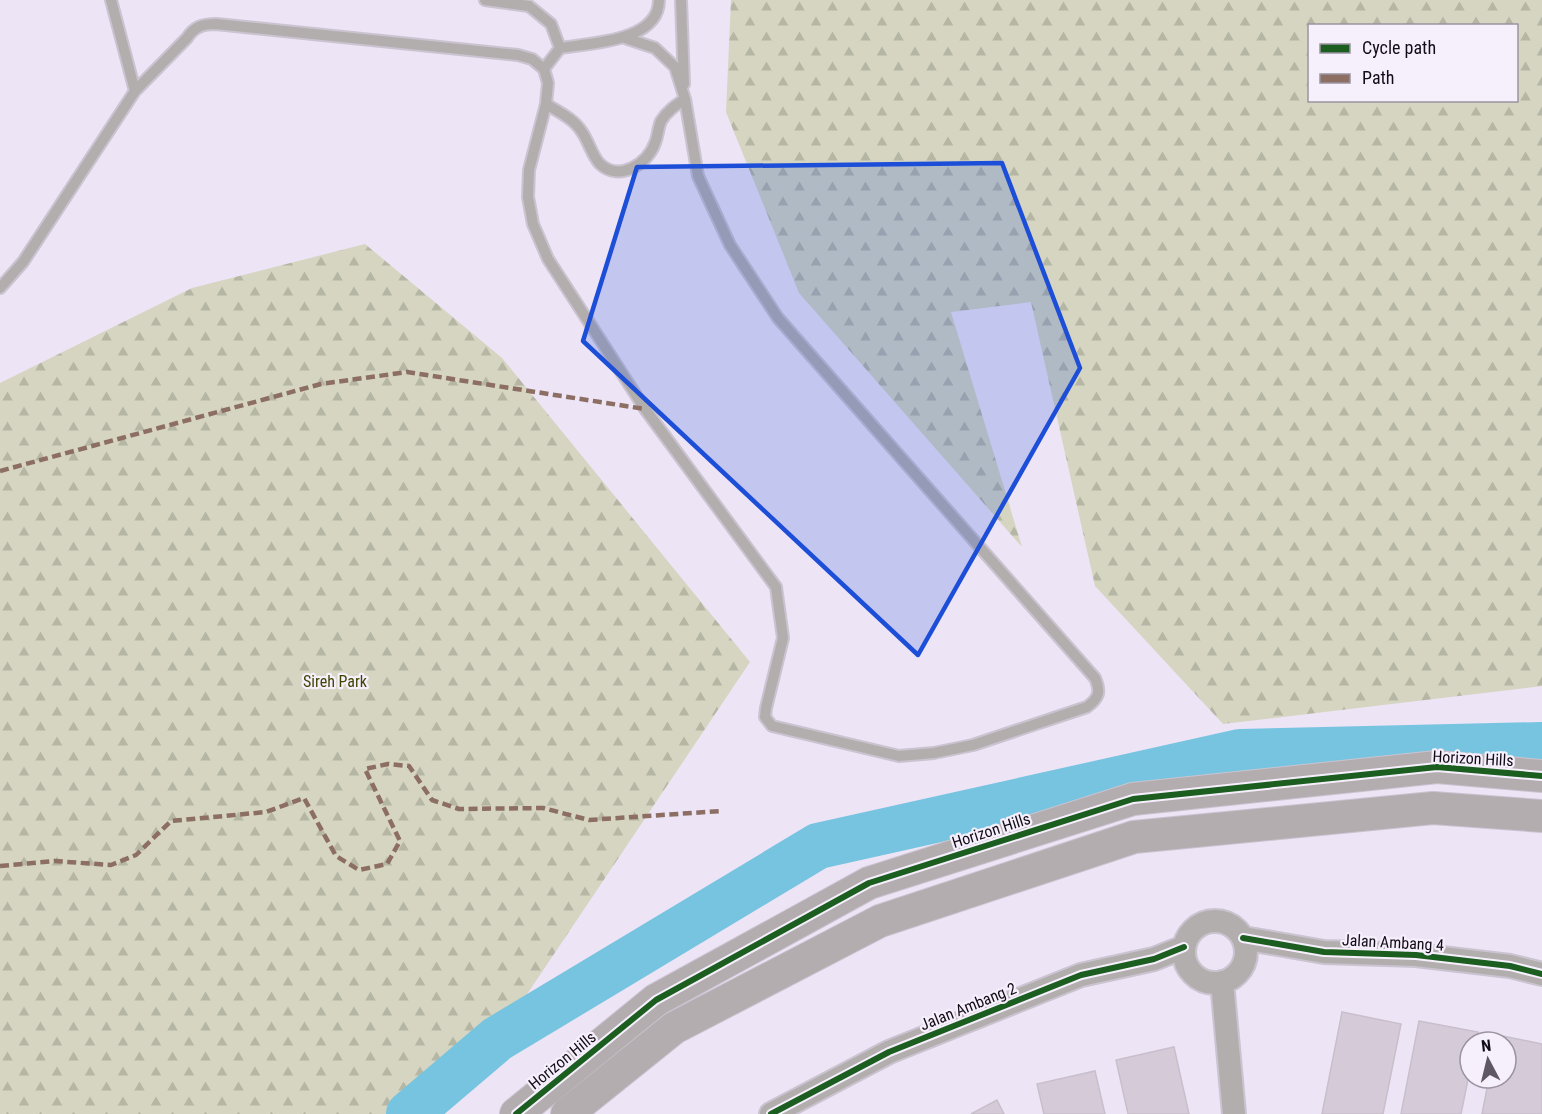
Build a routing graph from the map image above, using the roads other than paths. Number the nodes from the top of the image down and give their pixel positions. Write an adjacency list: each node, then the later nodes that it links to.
1 (111, 0): 8 (lane)
2 (485, 0): 6 (lane)
3 (659, 0): 5 (lane)
4 (681, 0): 9 (lane)
5 (625, 38): 6 (lane); 9 (lane)
6 (560, 48): 7 (lane)
7 (544, 69): 8 (lane); 10 (lane)
8 (135, 91): 11 (lane)
9 (685, 99): 10 (lane); 10 (lane)
10 (546, 104)
11 (0, 288)
12 (1542, 776): 18 (street, Horizon Hills)
13 (1542, 816): 19 (street)
14 (1243, 938): 15 (street); 16 (street, Jalan Ambang 4); 17 (street)
15 (1184, 947): 17 (street); 20 (street, Jalan Ambang 2)
16 (1542, 974)
17 (1222, 982): 21 (street)
18 (516, 1114)
19 (567, 1114)
20 (771, 1114)
21 (1234, 1114)

